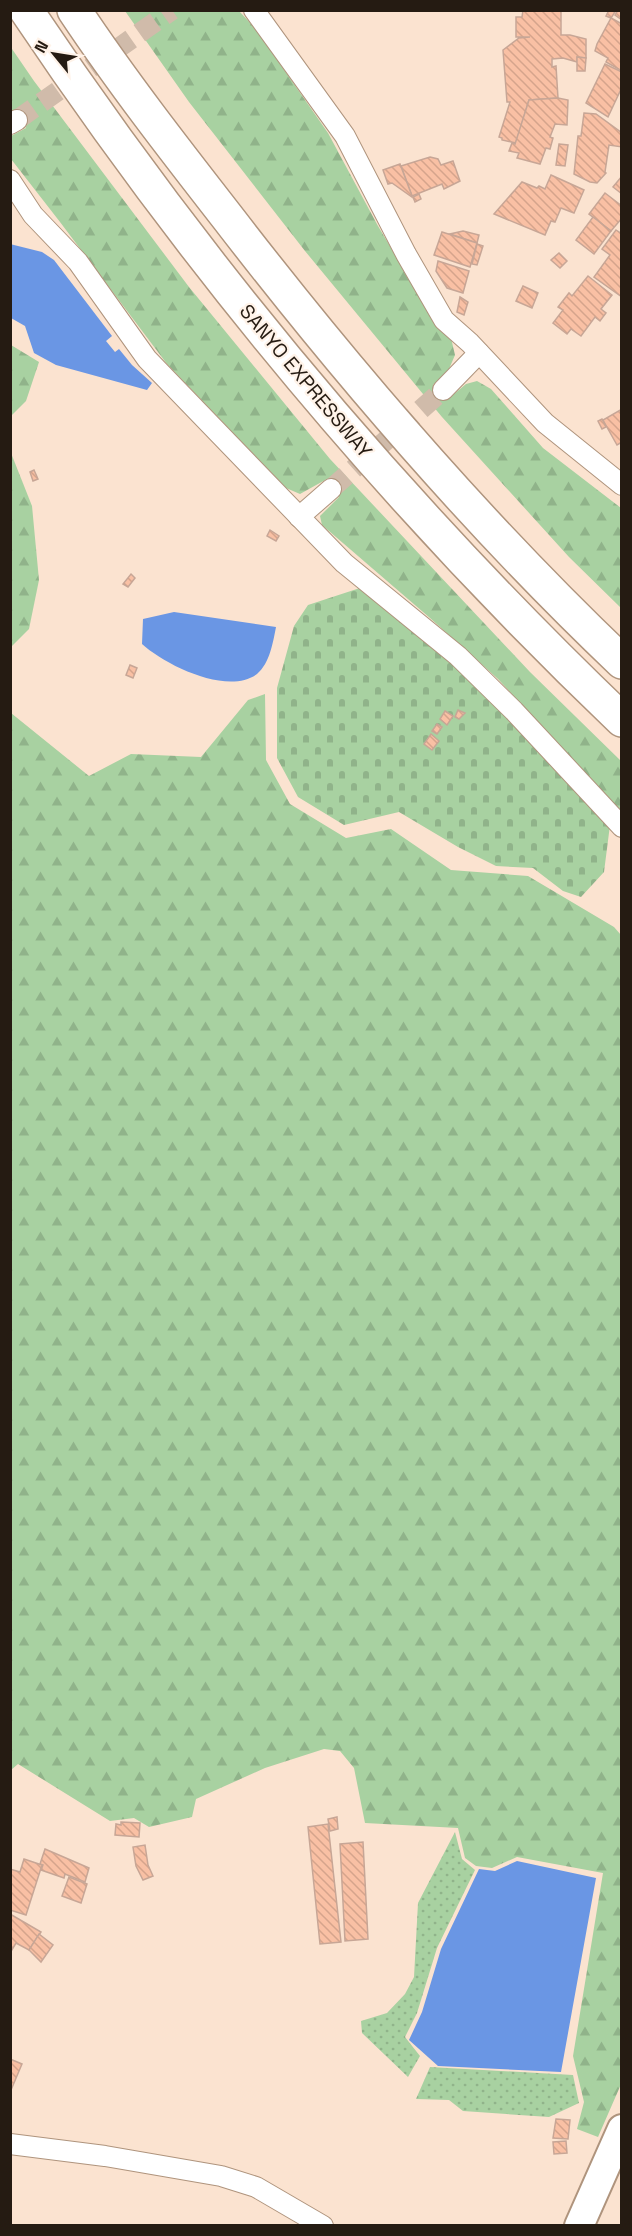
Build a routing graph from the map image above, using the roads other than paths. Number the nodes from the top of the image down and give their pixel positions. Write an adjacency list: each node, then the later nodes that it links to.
1 (26, 10): 11 (highway, SANYO EXPRESSWAY)
2 (74, 10): 10 (highway, SANYO EXPRESSWAY)
3 (254, 10): 5 (street)
4 (10, 180): 9 (street)
5 (479, 353): 6 (street); 7 (street)
6 (443, 390)
7 (621, 485)
8 (331, 489): 9 (street)
9 (299, 517): 12 (street)
10 (621, 662)
11 (621, 720)
12 (621, 827)
13 (621, 2129): 16 (main road)
14 (10, 2144): 15 (street)
15 (323, 2226)
16 (579, 2226)

